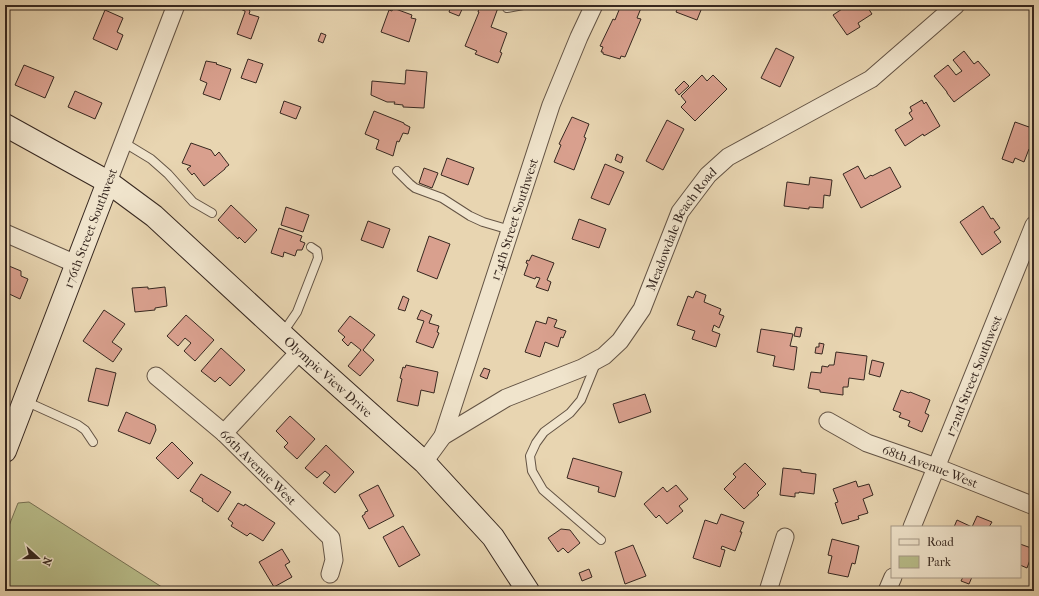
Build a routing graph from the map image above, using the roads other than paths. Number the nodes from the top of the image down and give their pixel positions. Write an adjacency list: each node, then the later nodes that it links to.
1 (176, 5): 7 (street, 176th Street Southwest)
2 (523, 5): 5 (lane)
3 (594, 5): 12 (street, 174th Street Southwest)
4 (956, 5): 18 (street, Meadowdale Beach Road)
5 (507, 8)
6 (5, 125): 9 (main road, Olympic View Drive)
7 (123, 142): 9 (street, 176th Street Southwest); 10 (lane)
8 (396, 171): 12 (lane)
9 (108, 182): 15 (main road, 176th Street Southwest); 16 (main road, Olympic View Drive)
10 (212, 213)
11 (1034, 226): 27 (street, 172nd Street Southwest)
12 (510, 230): 23 (street, 174th Street Southwest)
13 (5, 233): 15 (street)
14 (311, 247): 16 (lane)
15 (76, 264): 20 (main road, 176th Street Southwest)
16 (282, 334): 17 (main road, Olympic View Drive)
17 (300, 351): 22 (street); 26 (main road, Olympic View Drive)
18 (597, 360): 23 (street, Meadowdale Beach Road); 31 (lane)
19 (156, 376): 22 (street, 66th Avenue West)
20 (24, 401): 24 (main road, 176th Street Southwest); 25 (lane)
21 (828, 421): 27 (street, 68th Avenue West)
22 (224, 433): 32 (street, 66th Avenue West)
23 (443, 436): 26 (street, Meadowdale Beach Road)
24 (7, 440)
25 (93, 442)
26 (424, 462): 34 (main road, Olympic View Drive)
27 (936, 466): 28 (street, 68th Avenue West); 29 (street, 172nd Street Southwest)
28 (1034, 506)
29 (912, 526)
30 (785, 537): 35 (street)
31 (602, 540)
32 (330, 574)
33 (893, 578): 36 (street)
34 (528, 591)
35 (768, 591)
36 (887, 591)

